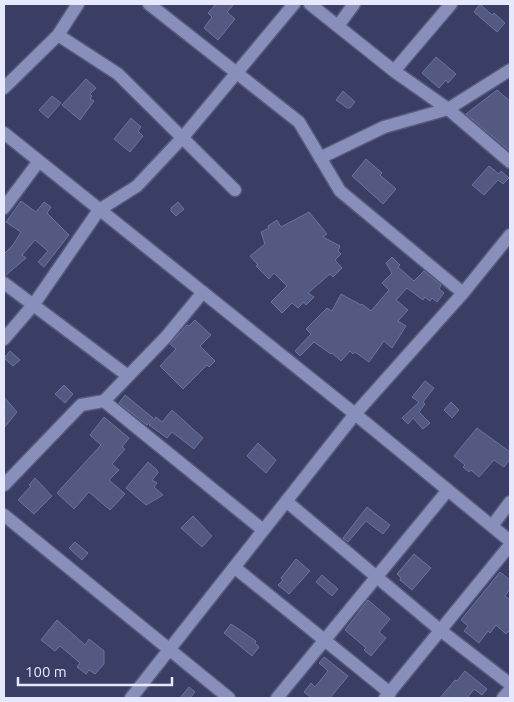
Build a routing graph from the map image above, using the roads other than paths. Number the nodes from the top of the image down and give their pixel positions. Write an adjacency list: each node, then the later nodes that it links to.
1 (78, 4): 8 (street)
2 (149, 4): 11 (street)
3 (294, 4): 11 (street)
4 (310, 4): 7 (street)
5 (354, 4): 7 (street)
6 (451, 4): 10 (street)
7 (338, 26): 10 (street)
8 (58, 35): 12 (street); 15 (street)
9 (510, 70): 13 (street)
10 (394, 71): 13 (street)
11 (236, 73): 15 (street); 16 (street)
12 (4, 88)
13 (448, 108): 16 (street); 18 (street)
14 (4, 133): 17 (street)
15 (183, 138): 19 (street); 21 (street)
16 (320, 158): 25 (street)
17 (39, 162): 20 (street); 21 (street)
18 (510, 162)
19 (235, 190)
20 (4, 208)
21 (99, 210): 24 (street); 26 (street)
22 (510, 235): 25 (street)
23 (4, 283): 26 (street)
24 (203, 292): 28 (street); 30 (street)
25 (463, 293): 30 (street)
26 (34, 304): 27 (street); 28 (street)
27 (4, 340)
28 (128, 376): 29 (street)
29 (104, 402): 31 (street); 37 (street)
30 (355, 414): 32 (street); 33 (street)
31 (4, 486)
32 (448, 490): 36 (street); 41 (street)
33 (286, 501): 37 (street); 41 (street)
34 (510, 502): 36 (street)
35 (4, 515): 44 (street)
36 (492, 526): 38 (street)
37 (264, 530): 40 (street)
38 (510, 541)
39 (510, 546): 42 (street)
40 (234, 567): 43 (street); 44 (street)
41 (376, 576): 42 (street); 43 (street)
42 (440, 630): 45 (street); 47 (street)
43 (324, 640): 47 (street); 50 (street)
44 (170, 650): 48 (street); 49 (street)
45 (510, 684)
46 (510, 690): 51 (street)
47 (388, 696)
48 (131, 698)
49 (230, 698)
50 (276, 698)
51 (503, 698)

